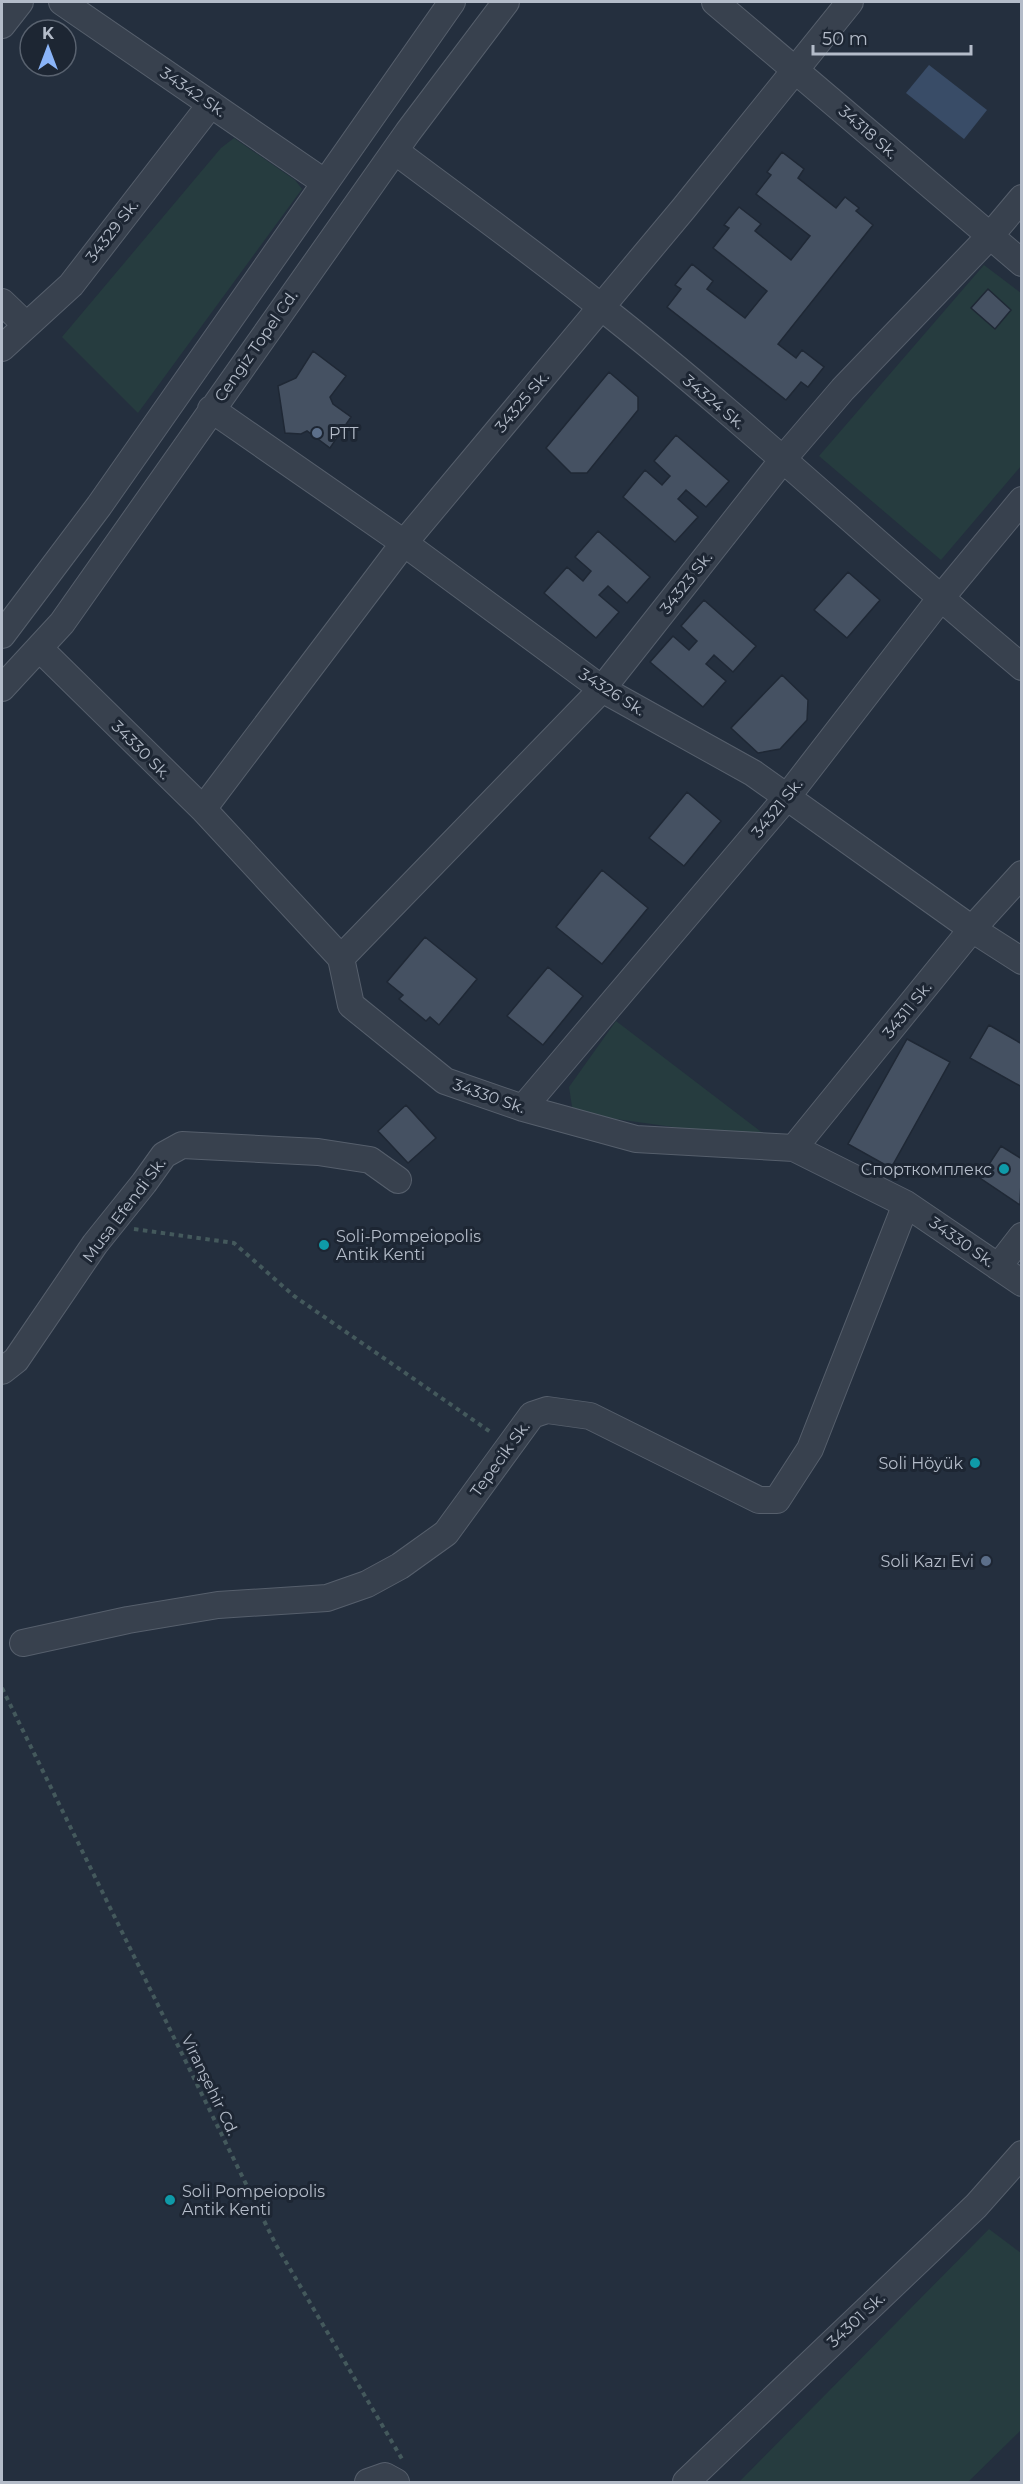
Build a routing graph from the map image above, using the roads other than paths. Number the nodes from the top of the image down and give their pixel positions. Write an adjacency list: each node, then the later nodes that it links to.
1 (20, 2): 7 (street)
2 (62, 2): 9 (street, 34342 Sk.)
3 (452, 2): 11 (street)
4 (506, 2): 10 (street, Cengiz Topel Cd.)
5 (715, 2): 8 (street, 34318 Sk.)
6 (850, 2): 8 (street, 34325 Sk.)
7 (2, 25)
8 (796, 69): 13 (street, 34318 Sk.); 16 (street, 34325 Sk.)
9 (211, 104): 11 (street, 34342 Sk.); 17 (street, 34329 Sk.)
10 (395, 151): 16 (street, 34324 Sk.); 19 (street, Cengiz Topel Cd.)
11 (324, 182): 24 (street)
12 (1022, 198): 13 (street, 34323 Sk.)
13 (990, 237): 14 (street, 34318 Sk.); 20 (street, 34323 Sk.)
14 (1022, 262)
15 (2, 302): 17 (street)
16 (602, 307): 20 (street, 34324 Sk.); 22 (street, 34325 Sk.)
17 (26, 325): 18 (street, 34329 Sk.)
18 (2, 348)
19 (211, 409): 22 (street, 34326 Sk.); 25 (street, Cengiz Topel Cd.)
20 (783, 459): 23 (street, 34324 Sk.); 28 (street, 34323 Sk.)
21 (1022, 500): 23 (street, 34321 Sk.)
22 (404, 543): 28 (street, 34326 Sk.); 30 (street, 34325 Sk.)
23 (940, 599): 26 (street, 34324 Sk.); 29 (street, 34321 Sk.)
24 (3, 629)
25 (39, 648): 27 (street, Cengiz Topel Cd.); 30 (street, 34330 Sk.)
26 (1022, 667)
27 (2, 688)
28 (602, 689): 29 (street, 34326 Sk.); 33 (street, 34323 Sk.)
29 (787, 797): 32 (street, 34326 Sk.); 35 (street, 34321 Sk.)
30 (203, 809): 33 (street, 34330 Sk.)
31 (1022, 874): 32 (street, 34311 Sk.)
32 (972, 929): 34 (street, 34326 Sk.); 36 (street, 34311 Sk.)
33 (341, 958): 35 (street, 34330 Sk.)
34 (1022, 962)
35 (523, 1108): 36 (street, 34330 Sk.)
36 (794, 1148): 38 (street, 34330 Sk.)
37 (398, 1180): 42 (street, Musa Efendi Sk.)
38 (906, 1204): 40 (street, 34330 Sk.); 43 (street, Tepecik Sk.)
39 (1022, 1236): 40 (street)
40 (998, 1268): 41 (street, 34330 Sk.)
41 (1022, 1283)
42 (2, 1371)
43 (23, 1643)
44 (1022, 2154): 47 (street, 34301 Sk.)
45 (400, 2473): 46 (street)
46 (368, 2482)
47 (686, 2482)

